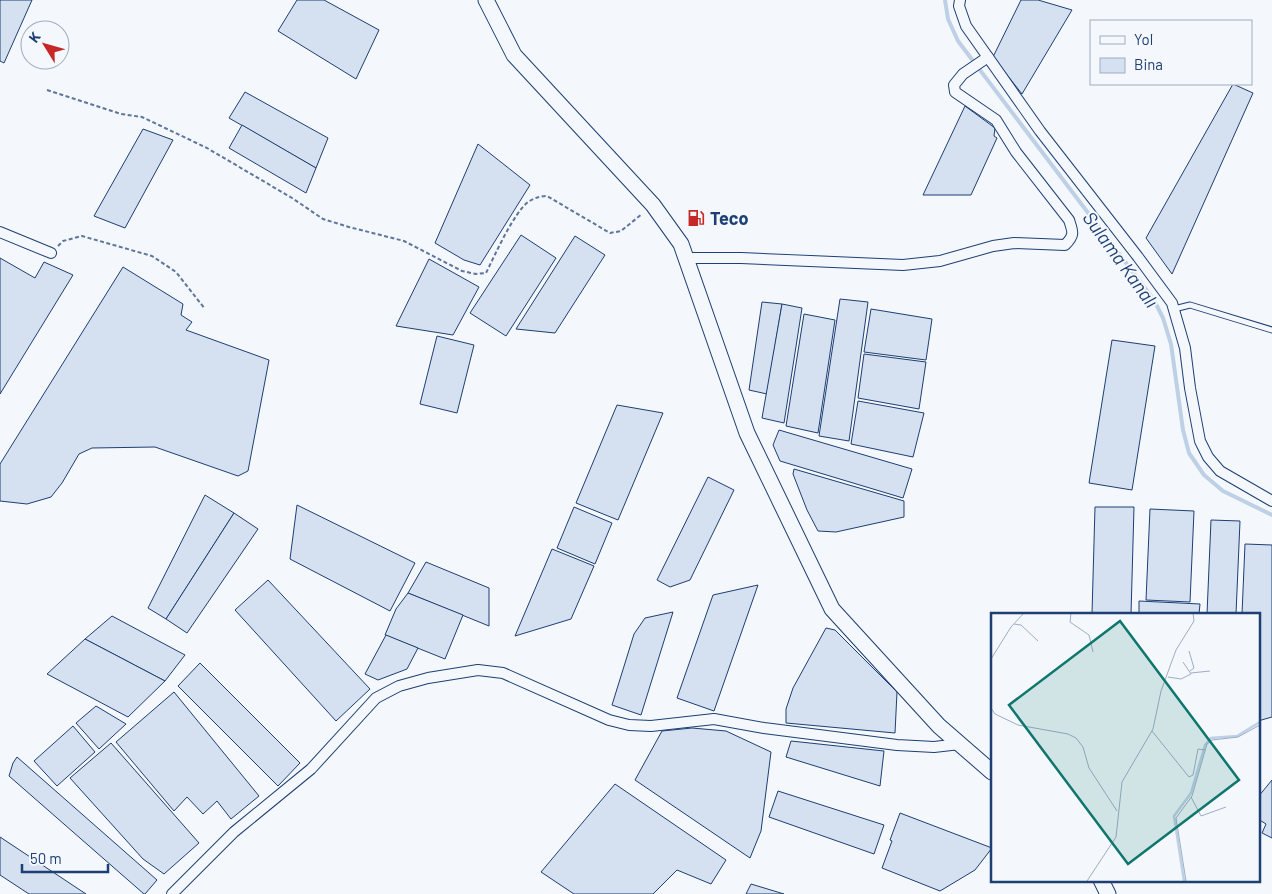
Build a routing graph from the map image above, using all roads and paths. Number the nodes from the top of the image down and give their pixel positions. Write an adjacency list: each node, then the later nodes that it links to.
1 (486, 0): 5 (street)
2 (960, 0): 3 (street)
3 (980, 63): 8 (street); 10 (street)
4 (47, 90): 5 (path)
5 (653, 205): 8 (street)
6 (0, 232): 7 (street)
7 (51, 253): 9 (path)
8 (686, 258): 13 (street)
9 (204, 309)
10 (1174, 309): 11 (lane); 12 (street)
11 (1272, 330)
12 (1272, 501)
13 (960, 744): 14 (street); 16 (street)
14 (991, 771)
15 (1102, 882): 17 (street)
16 (172, 894)
17 (1108, 894)

